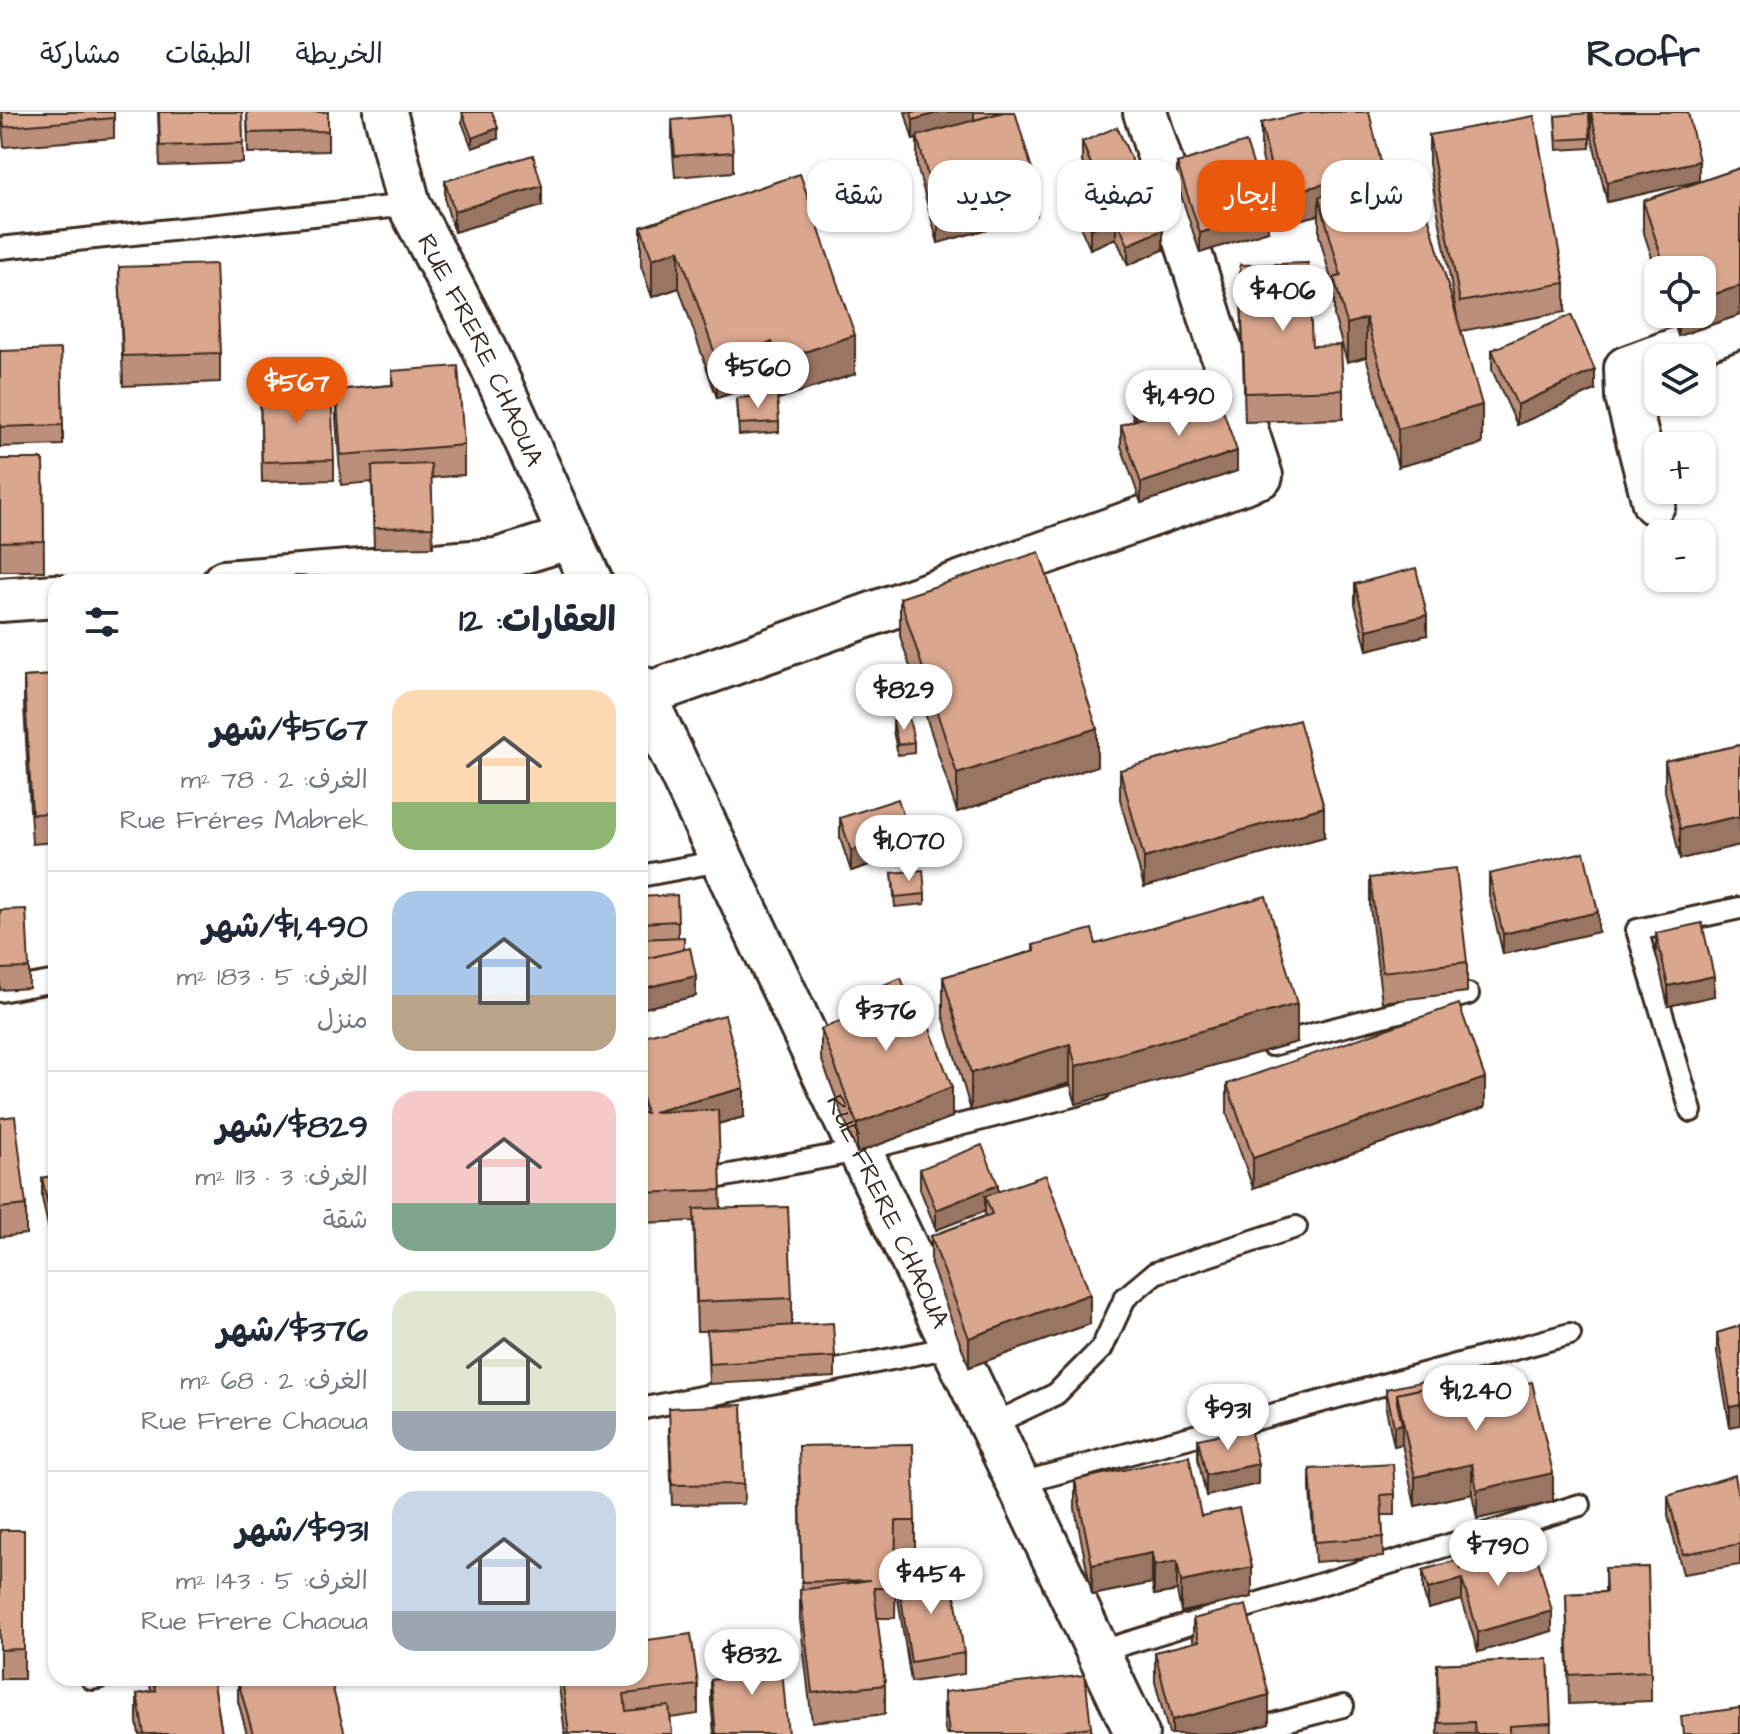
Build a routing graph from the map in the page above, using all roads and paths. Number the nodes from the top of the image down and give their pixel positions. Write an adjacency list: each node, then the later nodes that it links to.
1 (385, 112): 3 (street, RUE FRERE CHAOUA)
2 (1145, 112): 12 (street)
3 (409, 205): 4 (lane); 7 (street, RUE FRERE CHAOUA)
4 (0, 248)
5 (1740, 326): 6 (street)
6 (1644, 464)
7 (571, 537): 8 (street); 9 (street, RUE FRERE CHAOUA)
8 (323, 574)
9 (587, 574)
10 (48, 597): 11 (street)
11 (0, 600)
12 (648, 689)
13 (648, 704): 14 (street, RUE FRERE CHAOUA)
14 (720, 861): 15 (lane); 23 (street, RUE FRERE CHAOUA)
15 (648, 874)
16 (1740, 908): 22 (lane)
17 (48, 982): 18 (lane)
18 (0, 991)
19 (1468, 994): 20 (lane)
20 (1255, 1049)
21 (1118, 1084): 23 (lane)
22 (1691, 1111)
23 (858, 1151): 24 (lane); 27 (street, RUE FRERE CHAOUA)
24 (648, 1190)
25 (1296, 1227): 29 (lane)
26 (1570, 1334): 30 (lane)
27 (952, 1347): 28 (lane); 29 (street, RUE FRERE CHAOUA)
28 (648, 1407)
29 (989, 1426): 30 (street, RUE FRERE CHAOUA)
30 (1017, 1484): 32 (street, RUE FRERE CHAOUA)
31 (1580, 1505): 32 (lane)
32 (1098, 1652): 34 (street, RUE FRERE CHAOUA)
33 (1343, 1706): 35 (lane)
34 (1137, 1734)
35 (1235, 1734)

